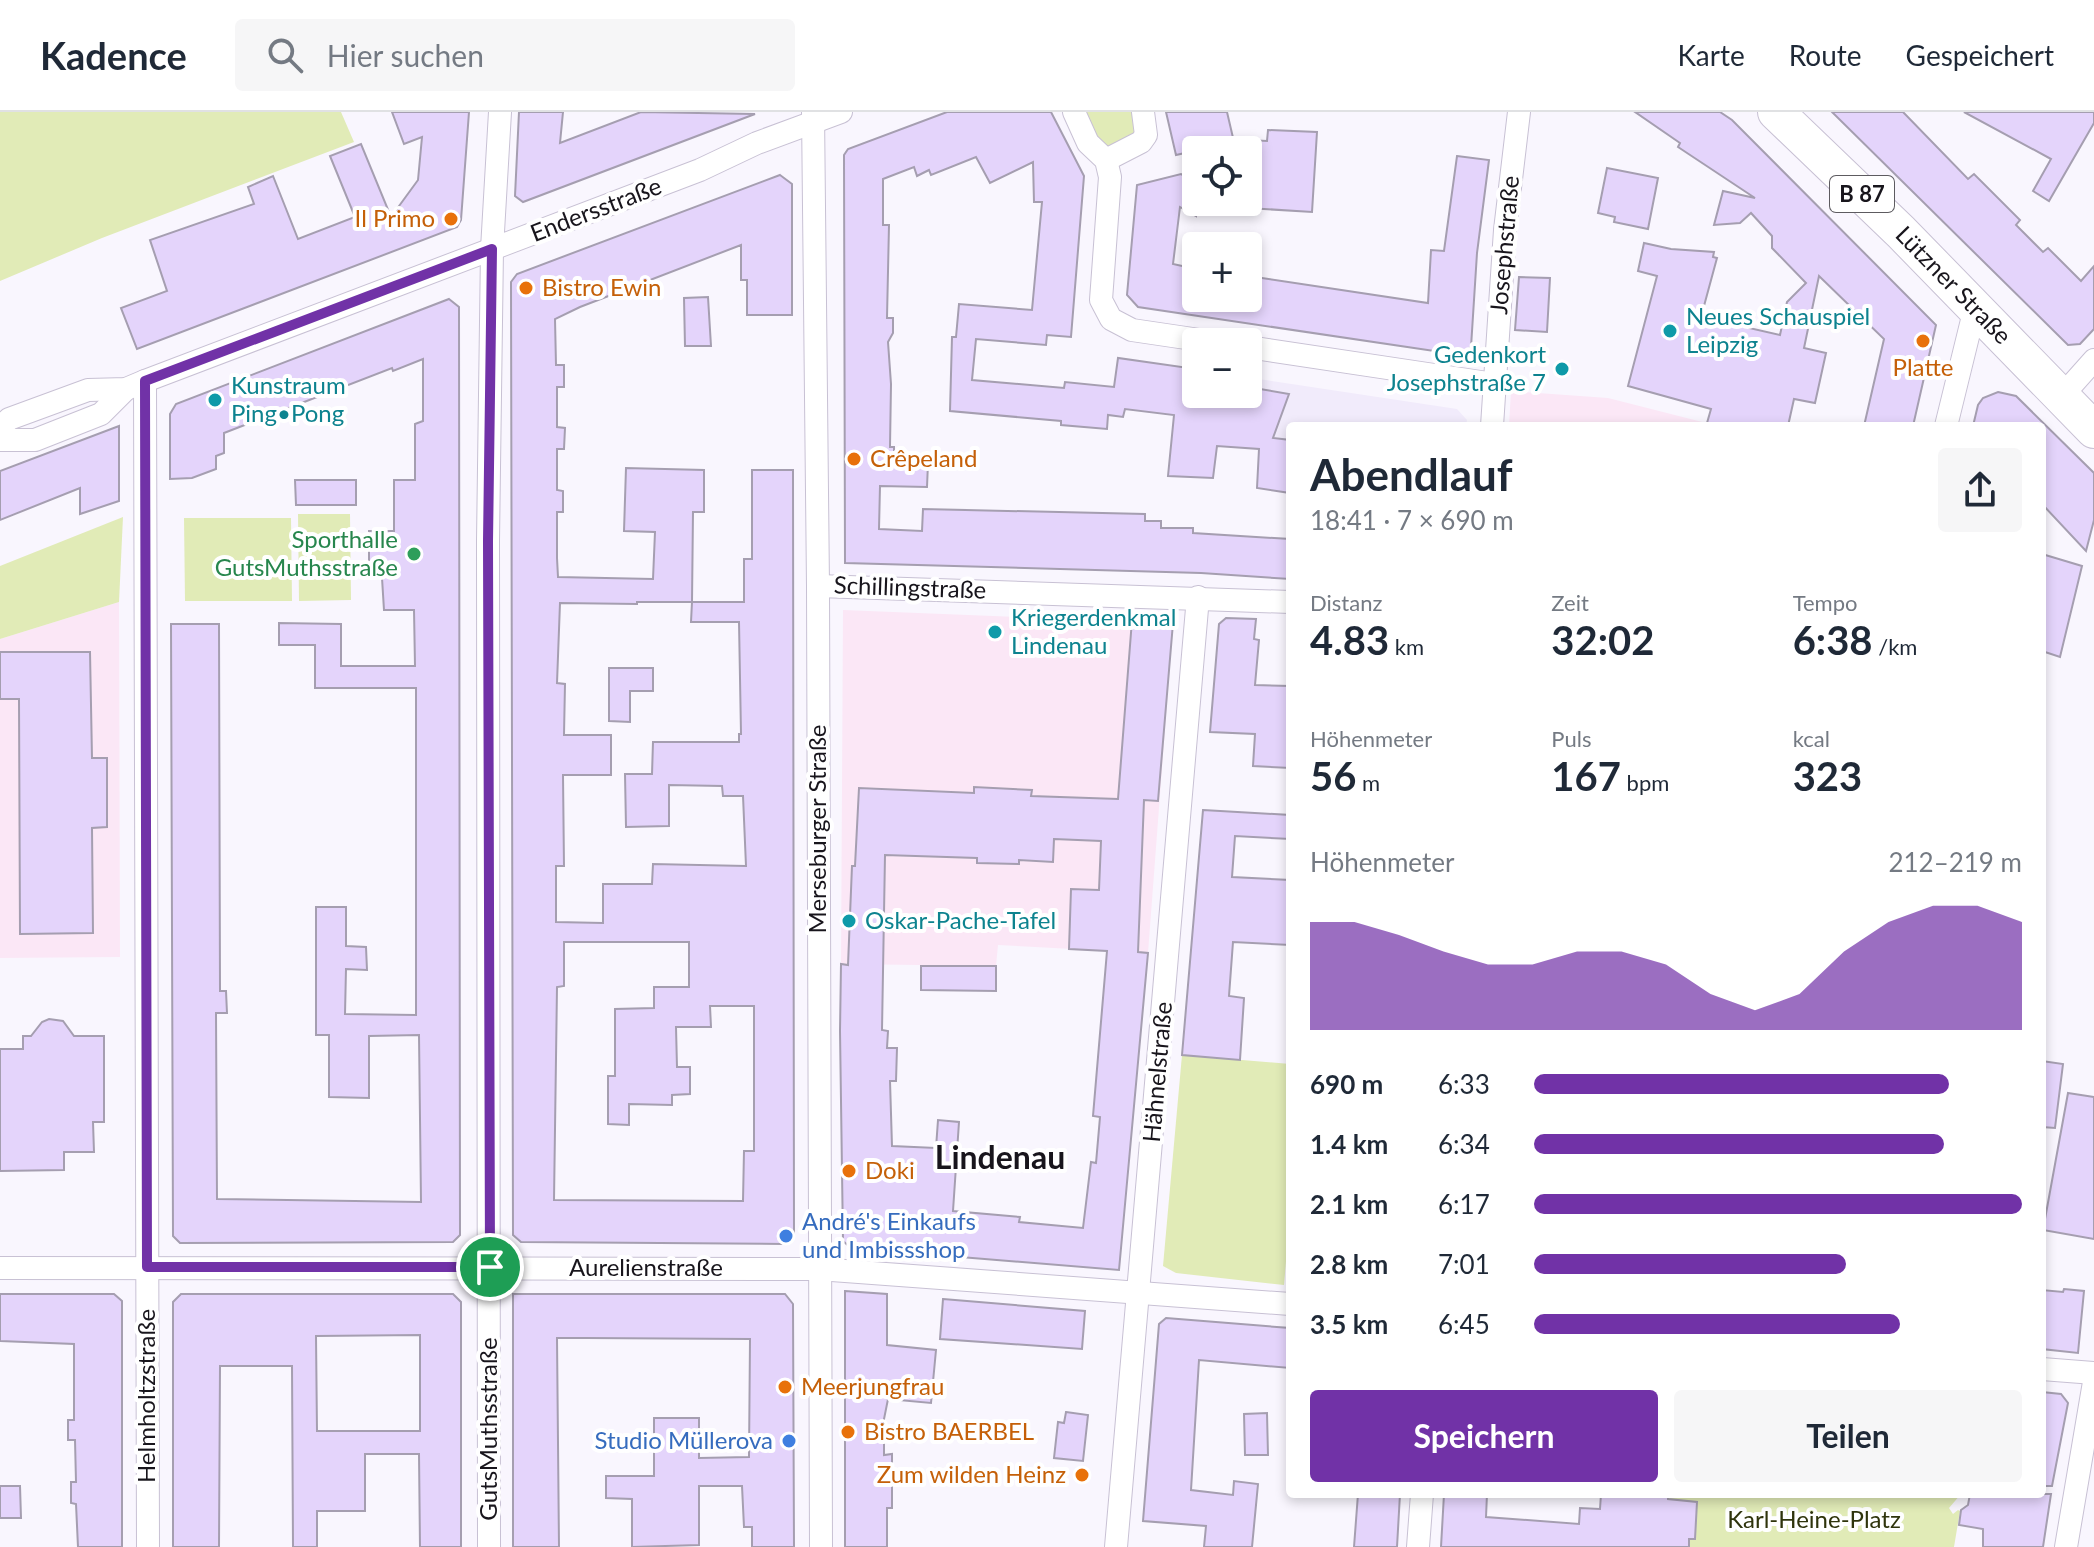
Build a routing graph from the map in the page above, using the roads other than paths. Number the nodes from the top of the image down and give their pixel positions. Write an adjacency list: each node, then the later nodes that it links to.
1 (500, 112): 9 (street, GutsMuthsstraße)
2 (841, 112): 7 (street, Endersstraße)
3 (1074, 112): 8 (street)
4 (1143, 112): 8 (street)
5 (1519, 112): 14 (street, Josephstraße)
6 (1776, 112): 10 (main road, Lützner Straße / B 87)
7 (813, 117): 9 (street, Endersstraße); 22 (street, Merseburger Straße)
8 (1106, 160): 11 (street)
9 (492, 249): 15 (street, Endersstraße); 26 (street, GutsMuthsstraße)
10 (1975, 308): 16 (main road, Lützner Straße / B 87); 18 (street)
11 (1182, 337)
12 (1262, 349): 14 (street)
13 (2094, 360): 16 (street)
14 (1494, 384): 17 (street, Josephstraße)
15 (136, 385): 19 (street, Endersstraße); 21 (street, Endersstraße); 25 (street, Helmholtzstraße)
16 (2061, 397): 20 (main road, Lützner Straße / B 87)
17 (1492, 422)
18 (1947, 422)
19 (0, 429)
20 (2094, 430)
21 (0, 440)
22 (818, 586): 23 (street, Schillingstraße); 28 (street, Merseburger Straße)
23 (1198, 597): 24 (street, Schillingstraße); 29 (street, Hähnelstraße)
24 (1286, 602)
25 (147, 1267): 26 (street, Aurelienstraße); 27 (street, Aurelienstraße); 35 (street, Helmholtzstraße)
26 (490, 1267): 28 (street, Aurelienstraße); 36 (street, GutsMuthsstraße)
27 (0, 1268)
28 (818, 1269): 29 (street, Aurelienstraße); 37 (street, Merseburger Straße)
29 (1139, 1292): 30 (street, Aurelienstraße); 38 (street, Hähnelstraße)
30 (1286, 1304)
31 (2046, 1369): 32 (street)
32 (2094, 1373)
33 (2094, 1382): 40 (street)
34 (1422, 1498): 39 (street)
35 (148, 1547)
36 (489, 1547)
37 (821, 1547)
38 (1116, 1547)
39 (1418, 1547)
40 (2066, 1547)

